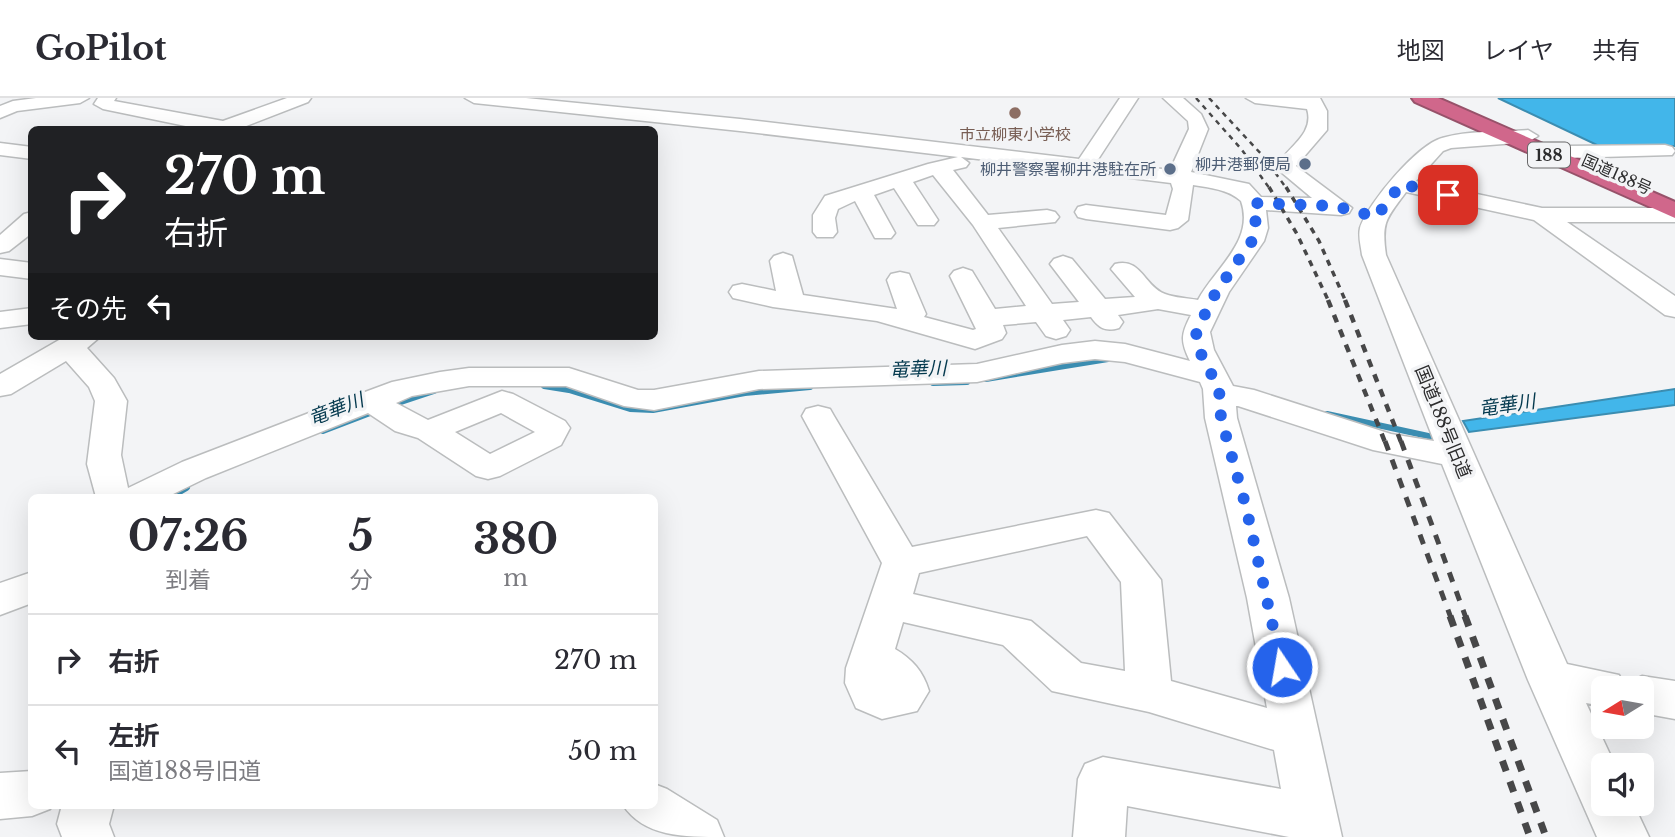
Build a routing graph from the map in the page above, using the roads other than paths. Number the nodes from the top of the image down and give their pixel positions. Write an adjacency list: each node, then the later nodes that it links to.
1 (80, 98): 12 (street)
2 (107, 98): 14 (street)
3 (250, 98): 10 (street)
4 (474, 98): 13 (street)
5 (1129, 98): 24 (street)
6 (1172, 98): 27 (street)
7 (1255, 98): 11 (street)
8 (1422, 98): 17 (highway, 国道188号 / 188)
9 (1443, 98): 17 (highway, 国道188号 / 188)
10 (296, 101): 15 (street)
11 (1312, 101): 32 (street)
12 (0, 113)
13 (650, 117): 16 (street); 23 (street)
14 (208, 126)
15 (226, 126)
16 (620, 126)
17 (1518, 136): 22 (highway, 国道188号 / 188); 29 (street); 35 (highway, 国道188号 / 188)
18 (0, 149): 21 (street)
19 (1624, 151): 20 (street); 22 (street); 26 (street)
20 (1665, 151)
21 (28, 152)
22 (1565, 152): 31 (highway, 国道188号 / 188)
23 (995, 154): 24 (street); 25 (street)
24 (1085, 165): 27 (street)
25 (935, 168): 28 (street); 40 (street)
26 (1665, 173)
27 (1179, 177): 33 (street); 34 (street)
28 (897, 180): 30 (street); 39 (street)
29 (1401, 184): 36 (street); 37 (street)
30 (858, 192): 42 (street); 43 (street)
31 (1675, 200)
32 (1341, 202): 33 (street); 37 (street)
33 (1254, 203): 57 (street)
34 (1086, 212)
35 (1675, 213): 36 (street)
36 (1542, 215): 56 (street)
37 (1376, 217): 71 (street, 国道188号旧道)
38 (1047, 218): 40 (street)
39 (926, 220)
40 (982, 222): 58 (street)
41 (28, 223): 44 (street)
42 (825, 232)
43 (883, 233)
44 (0, 246)
45 (783, 261): 54 (street)
46 (1063, 264): 55 (street)
47 (0, 267): 49 (street)
48 (1124, 268): 53 (street)
49 (28, 270)
50 (963, 276): 60 (street)
51 (900, 280): 62 (street)
52 (742, 292): 54 (street)
53 (1156, 300): 55 (street); 57 (street)
54 (791, 301): 62 (street)
55 (1098, 308): 58 (street); 63 (street)
56 (1675, 309)
57 (1206, 310): 66 (street)
58 (1044, 313): 60 (street); 65 (street)
59 (28, 317): 61 (street)
60 (986, 318): 62 (street)
61 (0, 320)
62 (908, 321)
63 (1119, 336)
64 (78, 342): 67 (street); 72 (street)
65 (1073, 352): 66 (street); 68 (street)
66 (1217, 385): 71 (street); 84 (street)
67 (0, 387)
68 (371, 401): 70 (street); 73 (street)
69 (818, 416): 74 (street)
70 (430, 431)
71 (1457, 456): 79 (street, 国道188号旧道)
72 (112, 494)
73 (144, 494)
74 (902, 563): 77 (street); 81 (street)
75 (28, 588): 76 (street)
76 (0, 600)
77 (890, 604): 78 (street); 81 (street)
78 (871, 657)
79 (1551, 680): 80 (street); 85 (street, 国道188号旧道)
80 (1591, 686)
81 (1149, 694): 84 (street)
82 (1654, 697): 83 (street)
83 (1675, 701)
84 (1296, 736): 91 (street)
85 (1591, 768)
86 (28, 793): 87 (street)
87 (0, 796)
88 (87, 809): 92 (street)
89 (655, 809): 93 (street)
90 (1613, 816): 95 (street)
91 (1315, 828): 94 (street)
92 (88, 837)
93 (698, 837)
94 (1099, 837)
95 (1623, 837)

